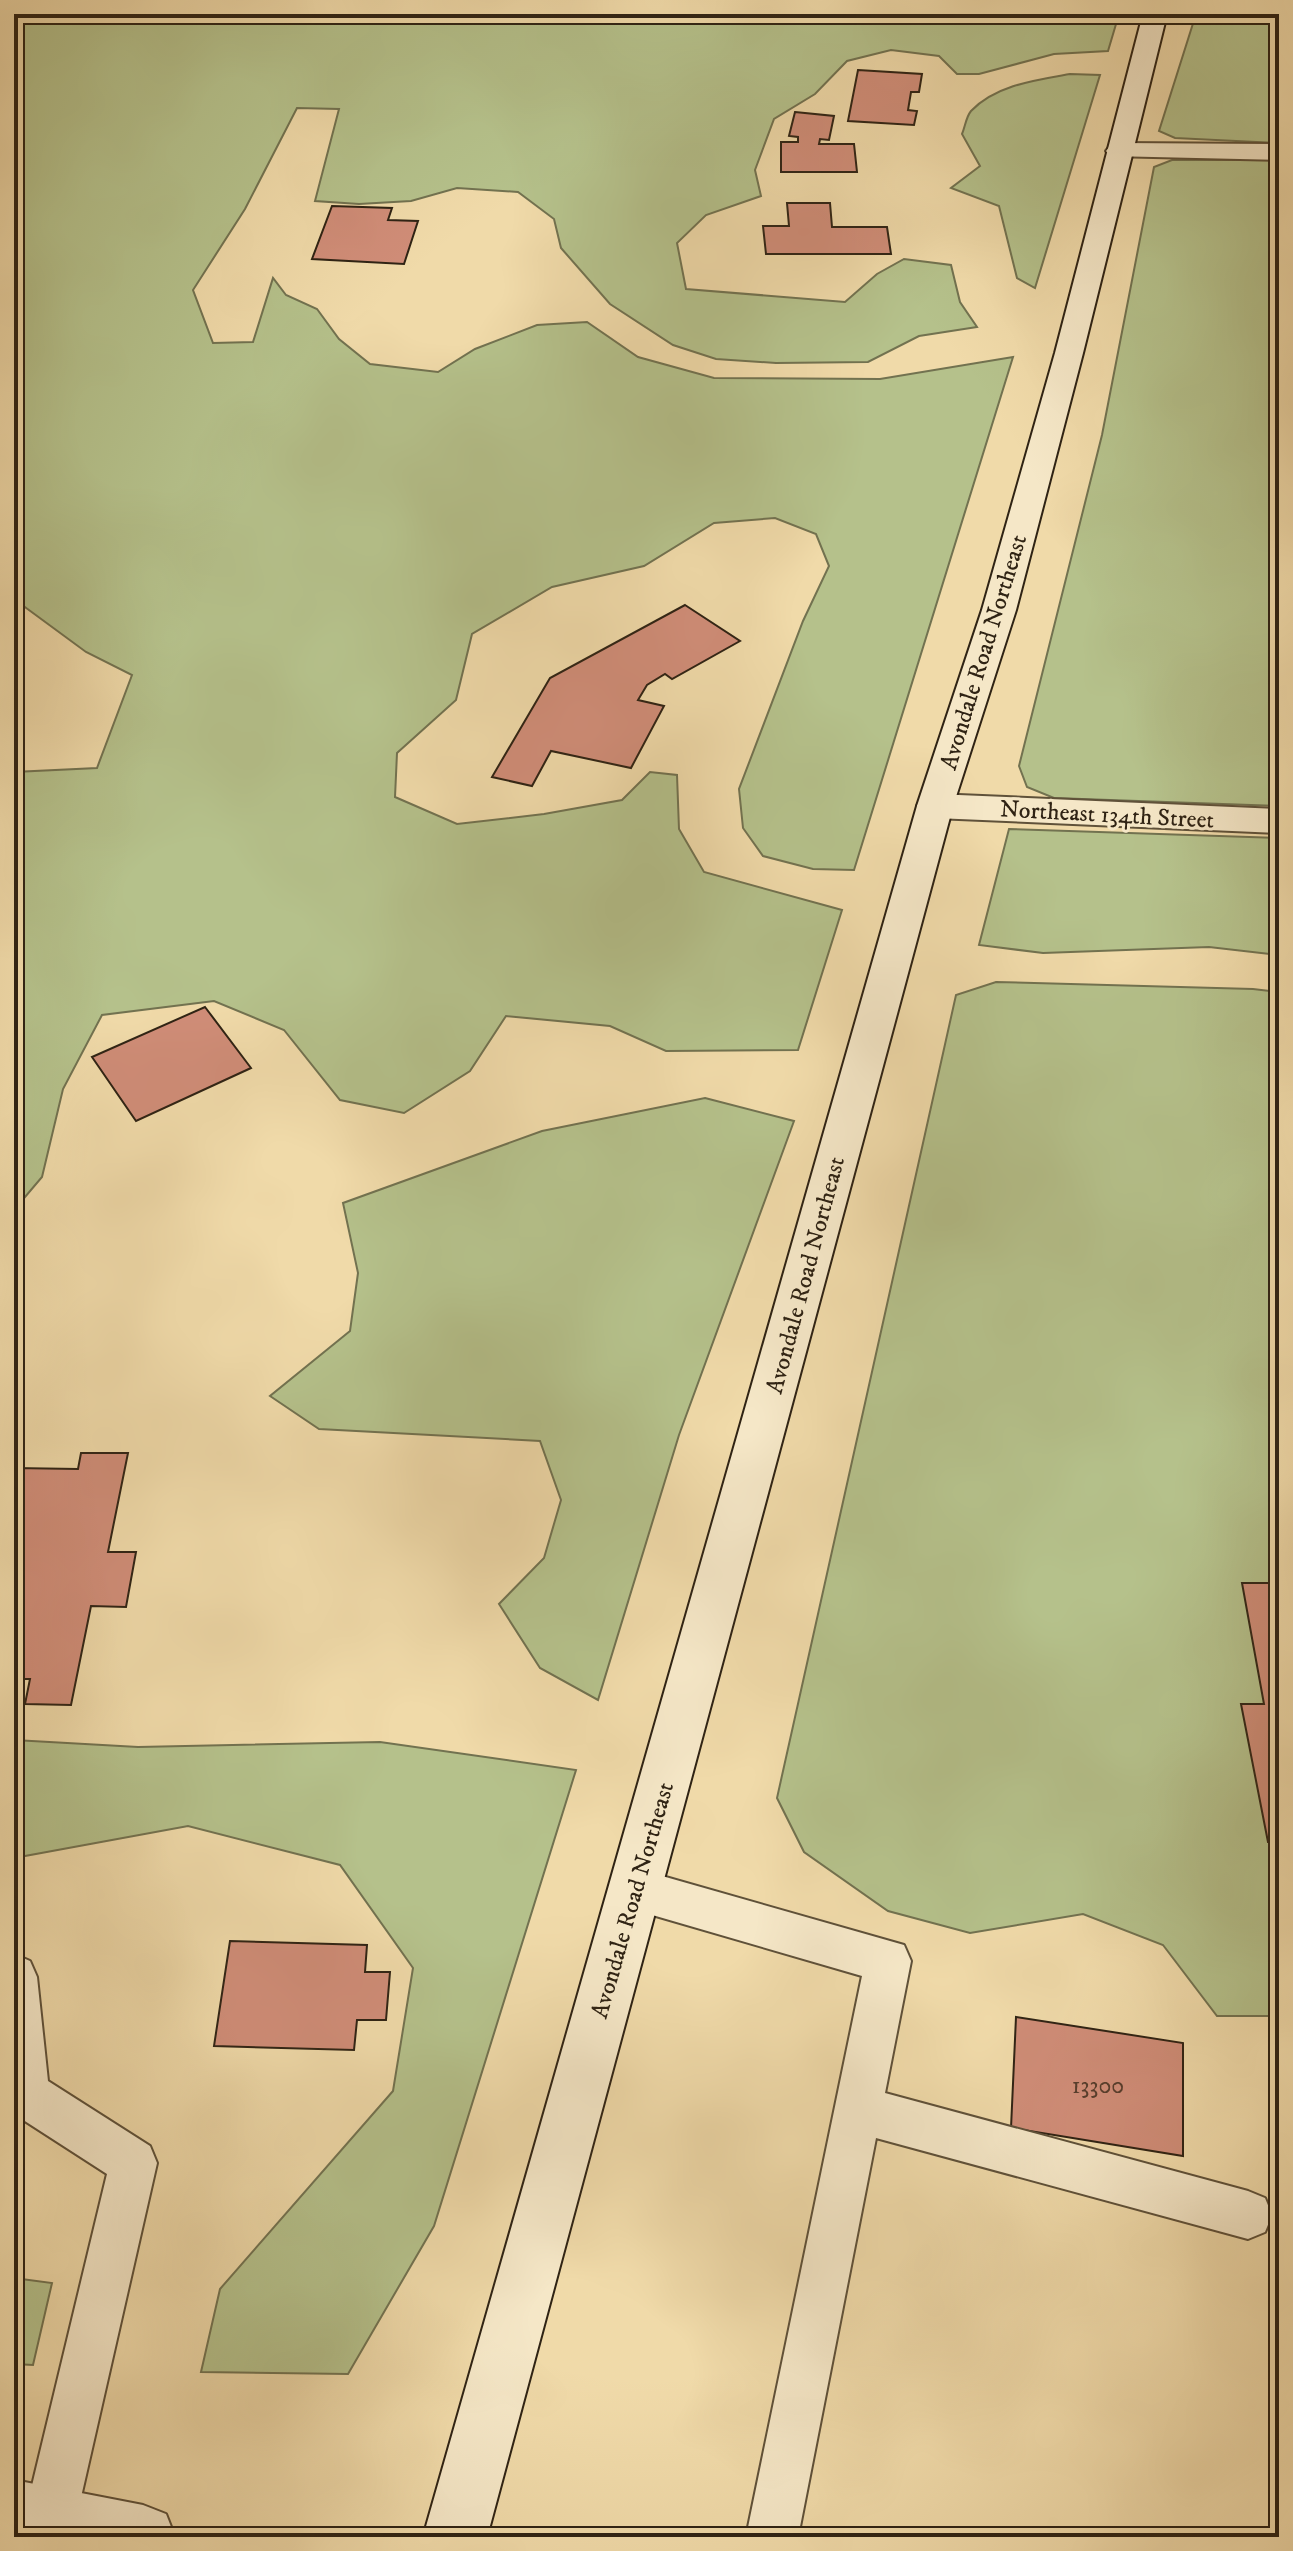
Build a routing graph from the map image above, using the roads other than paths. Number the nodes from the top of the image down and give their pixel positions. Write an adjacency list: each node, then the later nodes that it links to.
1 (1155, 14): 2 (main road, Avondale Road Northeast)
2 (1119, 151): 3 (main road); 4 (main road, Avondale Road Northeast)
3 (1279, 152)
4 (935, 806): 5 (main road, Northeast 134th Street); 6 (main road, Avondale Road Northeast)
5 (1279, 821)
6 (634, 1890): 8 (lane); 12 (main road, Avondale Road Northeast)
7 (14, 1977): 10 (lane)
8 (858, 2109): 9 (lane); 13 (lane)
9 (1248, 2215)
10 (32, 2515): 11 (main road)
11 (143, 2537)
12 (455, 2537)
13 (772, 2537)

